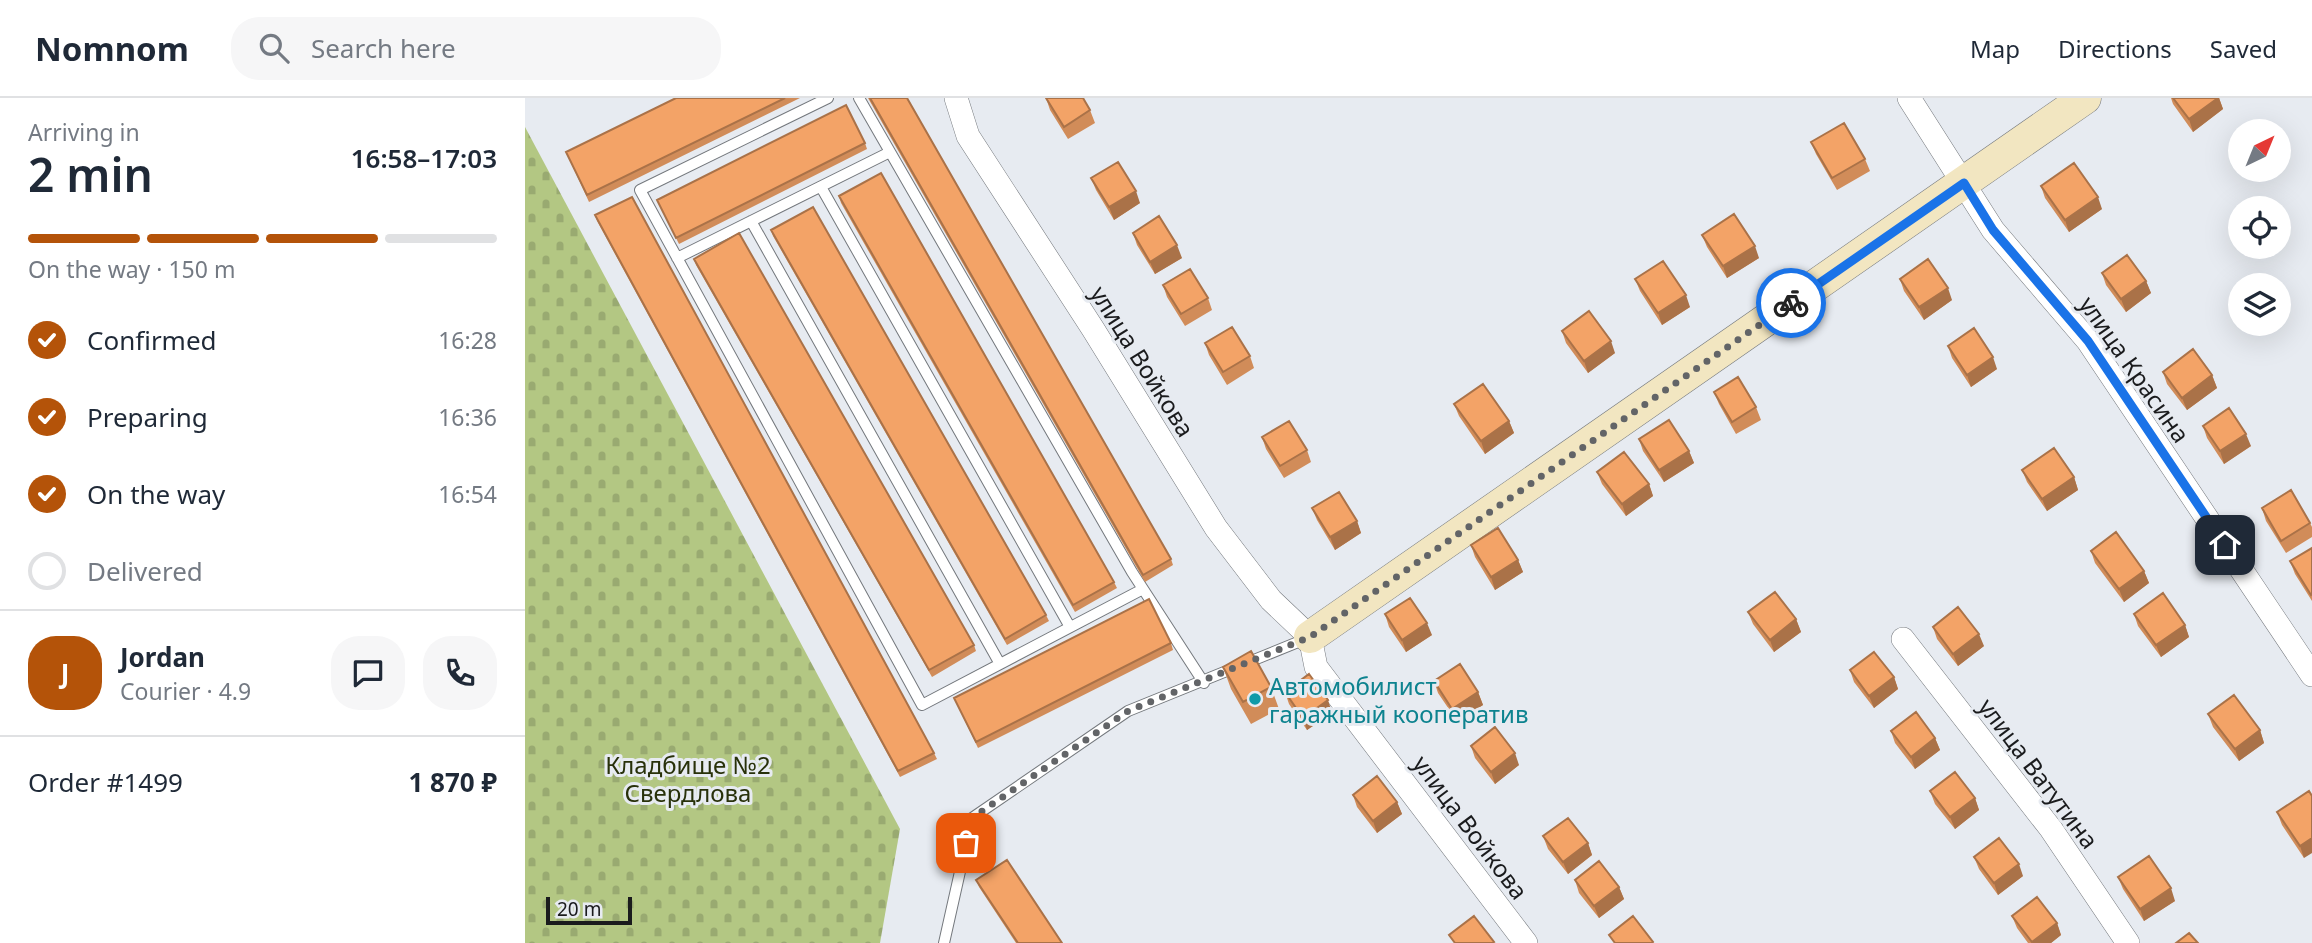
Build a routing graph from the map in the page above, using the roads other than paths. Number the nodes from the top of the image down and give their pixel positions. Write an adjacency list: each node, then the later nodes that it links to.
1 (828, 98): 10 (lane)
2 (859, 98): 6 (lane)
3 (956, 98): 13 (street, улица Войкова)
4 (1909, 98): 7 (street, улица Красина)
5 (2085, 98): 7 (street)
6 (890, 152): 8 (lane); 11 (lane)
7 (1964, 183): 13 (street); 16 (street, улица Красина)
8 (821, 187): 9 (lane); 12 (lane)
9 (751, 221): 10 (lane); 15 (lane)
10 (677, 258): 15 (lane)
11 (1143, 589): 12 (lane); 17 (lane)
12 (1070, 627): 15 (lane)
13 (1310, 637): 17 (lane); 19 (street, улица Войкова)
14 (1903, 639): 20 (street, улица Ватутина)
15 (1000, 664)
16 (2312, 675)
17 (1204, 683): 18 (lane)
18 (944, 943)
19 (1525, 943)
20 (2128, 943)

